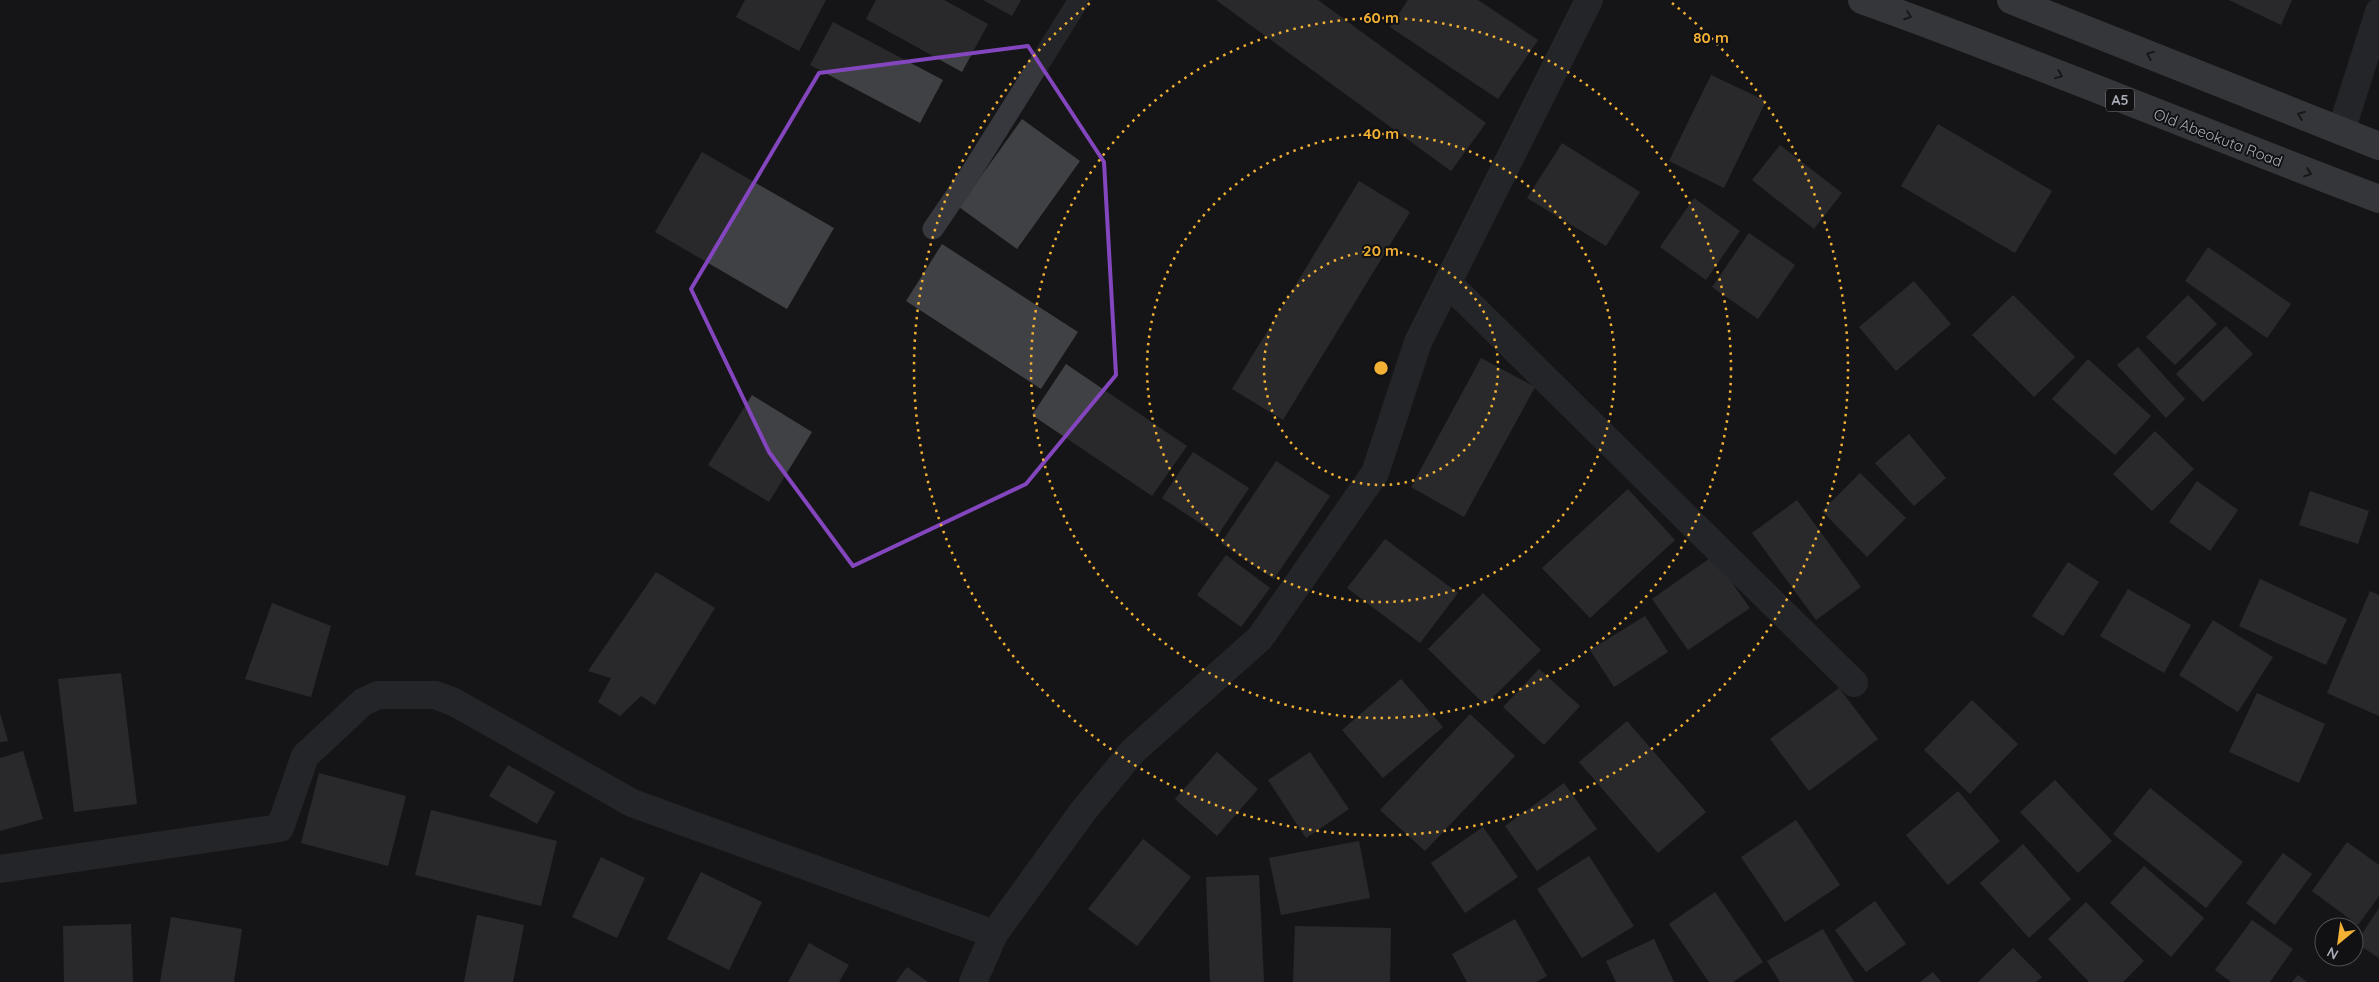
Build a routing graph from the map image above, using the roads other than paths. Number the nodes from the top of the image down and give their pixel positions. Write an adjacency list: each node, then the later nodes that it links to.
1 (1079, 0): 9 (lane)
2 (1589, 0): 10 (street)
3 (1862, 0): 8 (highway, Old Abeokuta Road / A5, one-way to 8)
4 (2011, 0): 6 (highway, one-way to 4)
5 (2379, 12): 6 (street)
6 (2341, 131): 7 (highway)
7 (2379, 146)
8 (2379, 199)
9 (933, 229)
10 (1449, 284): 11 (street); 13 (street)
11 (1854, 683)
12 (0, 870): 13 (street)
13 (994, 934): 14 (street)
14 (973, 982)

